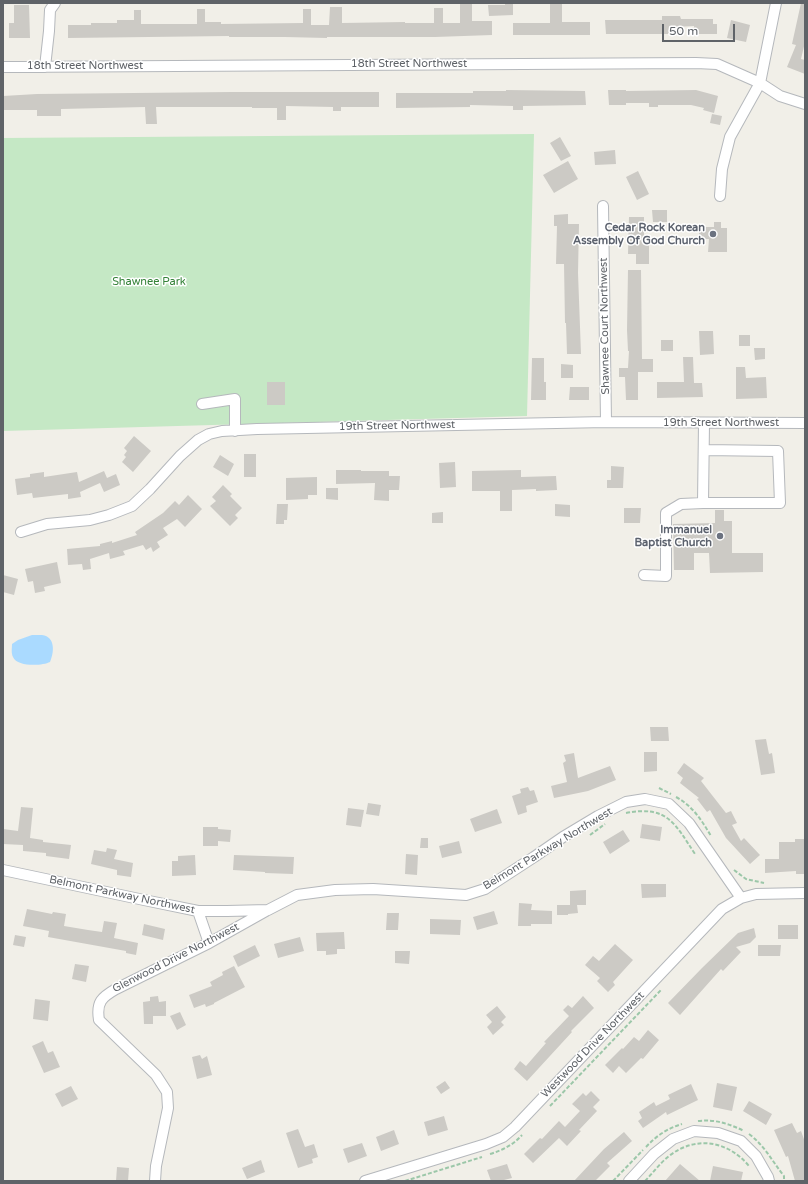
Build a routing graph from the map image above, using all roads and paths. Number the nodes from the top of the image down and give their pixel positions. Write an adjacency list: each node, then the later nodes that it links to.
1 (55, 3): 3 (street)
2 (776, 3): 5 (street)
3 (45, 66): 4 (street, 18th Street Northwest); 5 (street, 18th Street Northwest)
4 (3, 67)
5 (760, 83): 6 (street, 18th Street Northwest); 7 (street)
6 (805, 104)
7 (720, 196)
8 (603, 206): 10 (street, Shawnee Court Northwest)
9 (202, 404): 13 (street)
10 (606, 422): 11 (street, 19th Street Northwest); 13 (street, 19th Street Northwest)
11 (704, 423): 12 (street, 19th Street Northwest); 14 (street)
12 (805, 423)
13 (236, 431): 16 (street, 19th Street Northwest)
14 (704, 450): 15 (street); 15 (street)
15 (703, 503): 17 (street)
16 (21, 532)
17 (644, 575)
18 (658, 788): 22 (path)
19 (622, 814): 23 (path)
20 (606, 823): 21 (path)
21 (590, 835)
22 (712, 838)
23 (695, 854)
24 (730, 866): 26 (path)
25 (3, 870): 30 (street, Belmont Parkway Northwest)
26 (766, 884)
27 (805, 893): 28 (street, Westwood Drive Northwest)
28 (741, 898): 29 (street, Belmont Parkway Northwest); 36 (street, Westwood Drive Northwest)
29 (268, 910): 30 (street, Belmont Parkway Northwest); 31 (street, Glenwood Drive Northwest)
30 (198, 911): 31 (street)
31 (209, 943): 35 (street, Glenwood Drive Northwest)
32 (688, 1122): 37 (path)
33 (694, 1126): 38 (street); 40 (street); 41 (path)
34 (750, 1167): 39 (path)
35 (154, 1181)
36 (365, 1181)
37 (613, 1181)
38 (629, 1181)
39 (645, 1181)
40 (769, 1181)
41 (784, 1181)

